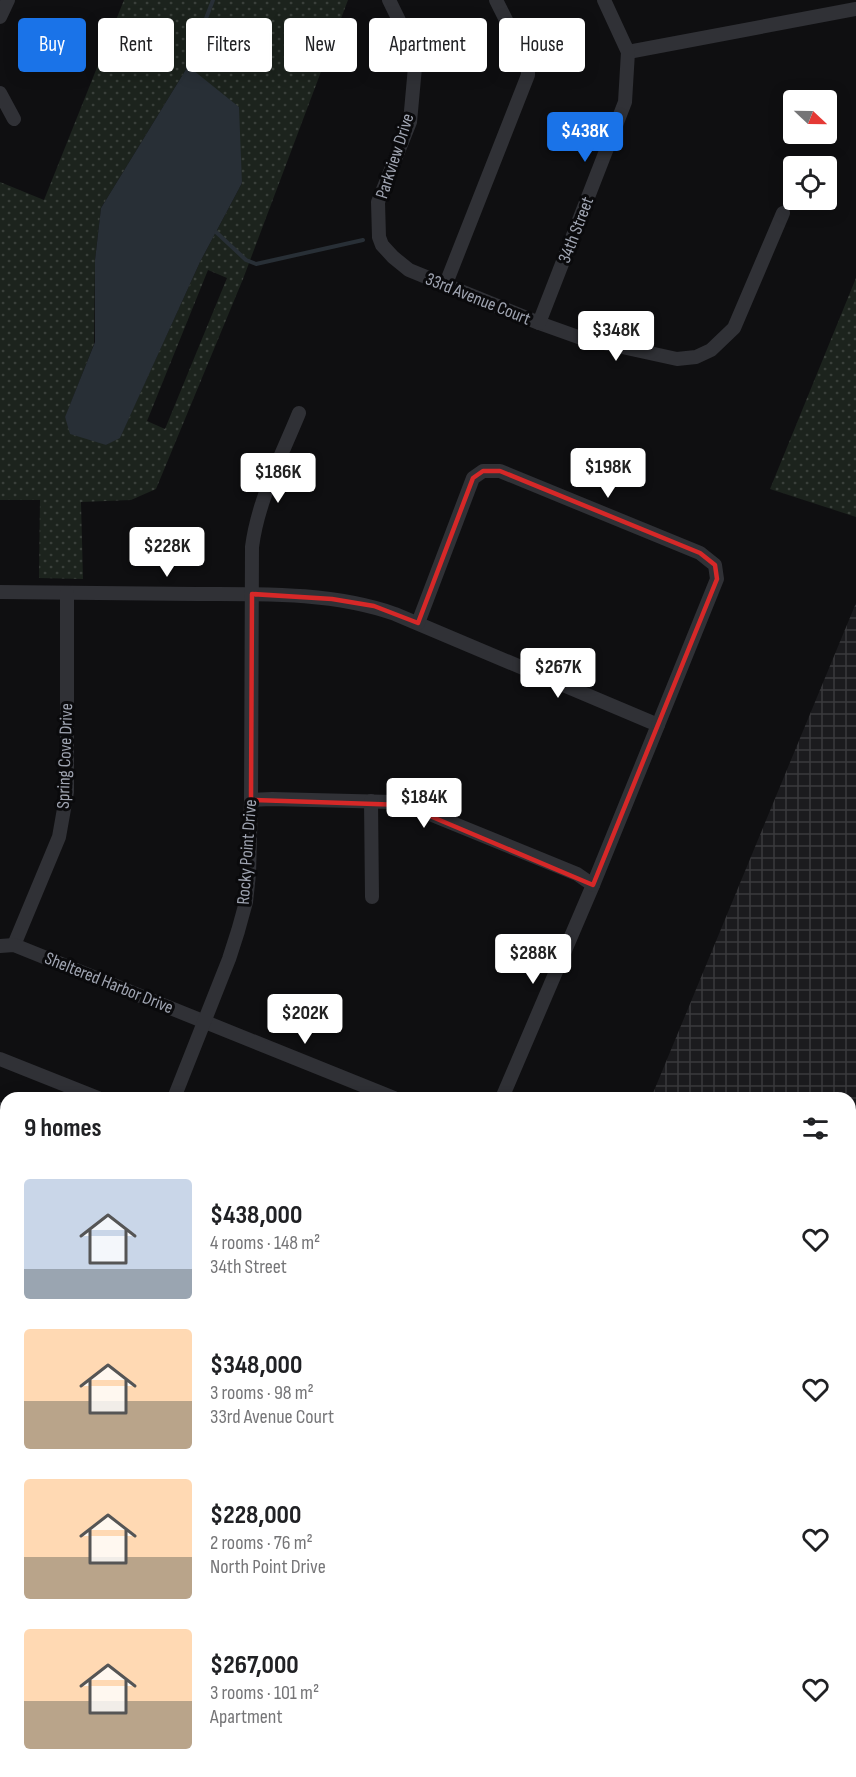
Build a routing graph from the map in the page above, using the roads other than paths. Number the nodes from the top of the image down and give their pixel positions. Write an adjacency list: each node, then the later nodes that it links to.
1 (9, 0): 6 (street)
2 (389, 0): 11 (street, Parkview Drive)
3 (496, 0): 12 (street)
4 (604, 0): 7 (street, 34th Street)
5 (856, 9): 7 (street)
6 (0, 17)
7 (628, 52): 13 (street, 34th Street)
8 (0, 93): 9 (street)
9 (14, 119)
10 (783, 213): 13 (street, 33rd Avenue Court)
11 (382, 245): 12 (street, 33rd Avenue Court)
12 (445, 286): 13 (street, 33rd Avenue Court)
13 (539, 323)
14 (299, 413): 17 (street, Rocky Point Drive)
15 (0, 592): 16 (street)
16 (67, 593): 17 (street); 24 (street, Spring Cove Drive)
17 (252, 594): 18 (street); 20 (street, Rocky Point Drive)
18 (418, 623): 19 (street); 19 (street)
19 (658, 725): 22 (street)
20 (251, 800): 21 (street); 25 (street, Rocky Point Drive)
21 (370, 801): 22 (street); 23 (street)
22 (593, 885): 30 (street)
23 (372, 897)
24 (7, 946): 25 (street, Sheltered Harbor Drive)
25 (205, 1022): 28 (street, Rocky Point Drive); 29 (street, Sheltered Harbor Drive)
26 (0, 1059): 27 (street)
27 (83, 1092)
28 (176, 1092)
29 (379, 1092)
30 (505, 1092)

